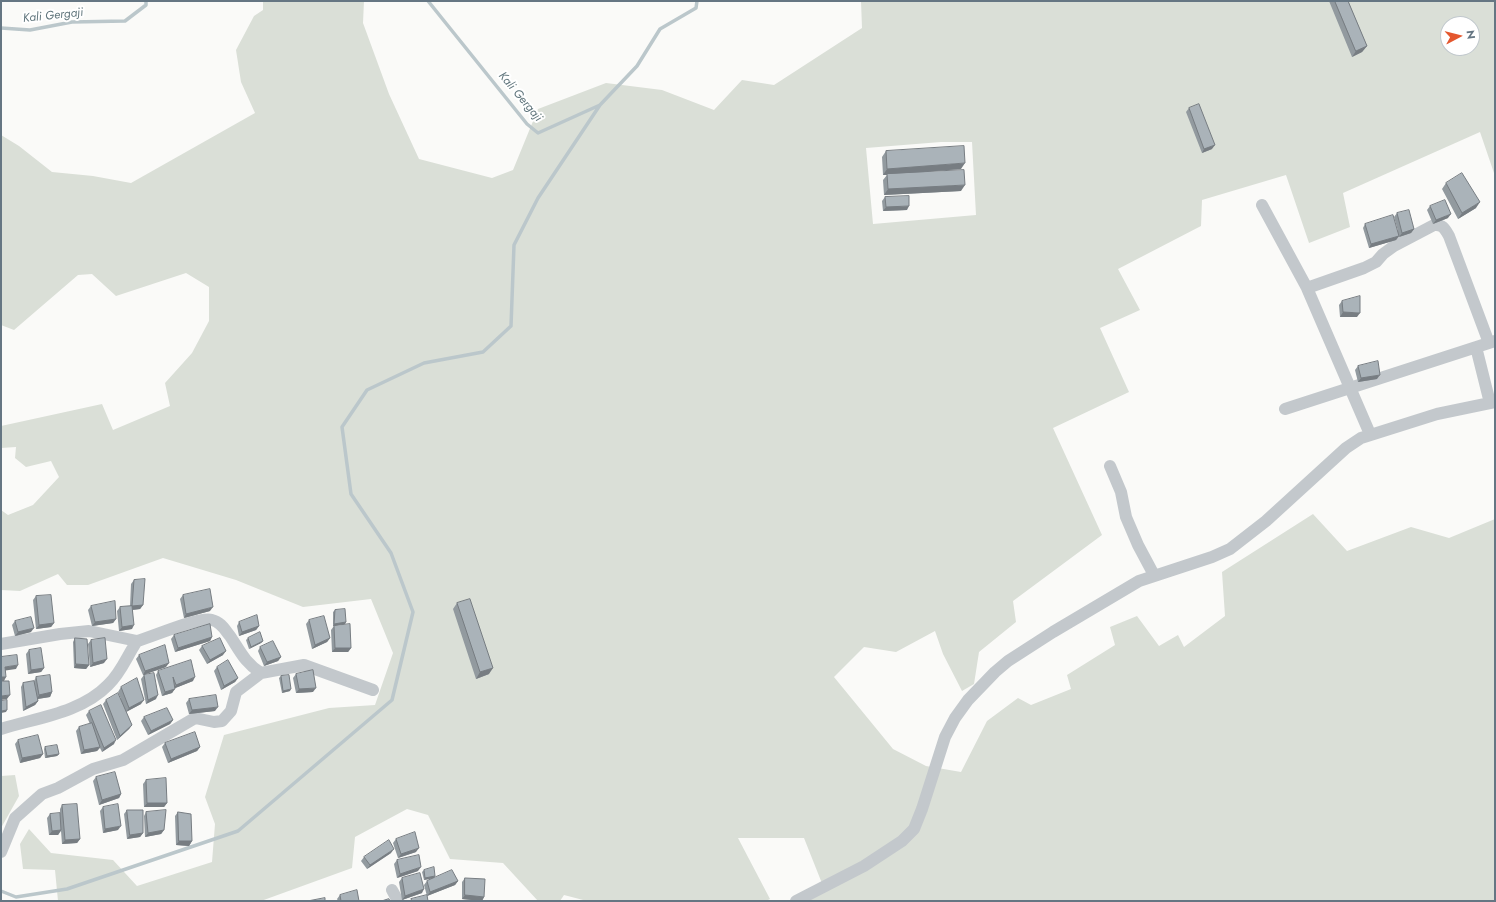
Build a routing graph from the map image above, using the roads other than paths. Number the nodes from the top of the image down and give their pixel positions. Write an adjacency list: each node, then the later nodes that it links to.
1 (1262, 205): 2 (street)
2 (1307, 288): 3 (street); 5 (street)
3 (1492, 342): 4 (street)
4 (1476, 347): 5 (street); 6 (street)
5 (1349, 389): 7 (street); 8 (street)
6 (1493, 402): 8 (street)
7 (1285, 409)
8 (1370, 434): 10 (street)
9 (1110, 466): 10 (street)
10 (1154, 576): 19 (street)
11 (137, 641): 12 (street); 13 (street); 15 (street)
12 (1, 644)
13 (261, 673): 14 (street); 16 (street)
14 (373, 690)
15 (1, 729)
16 (1, 852)
17 (392, 890): 18 (street)
18 (398, 901)
19 (796, 901)

